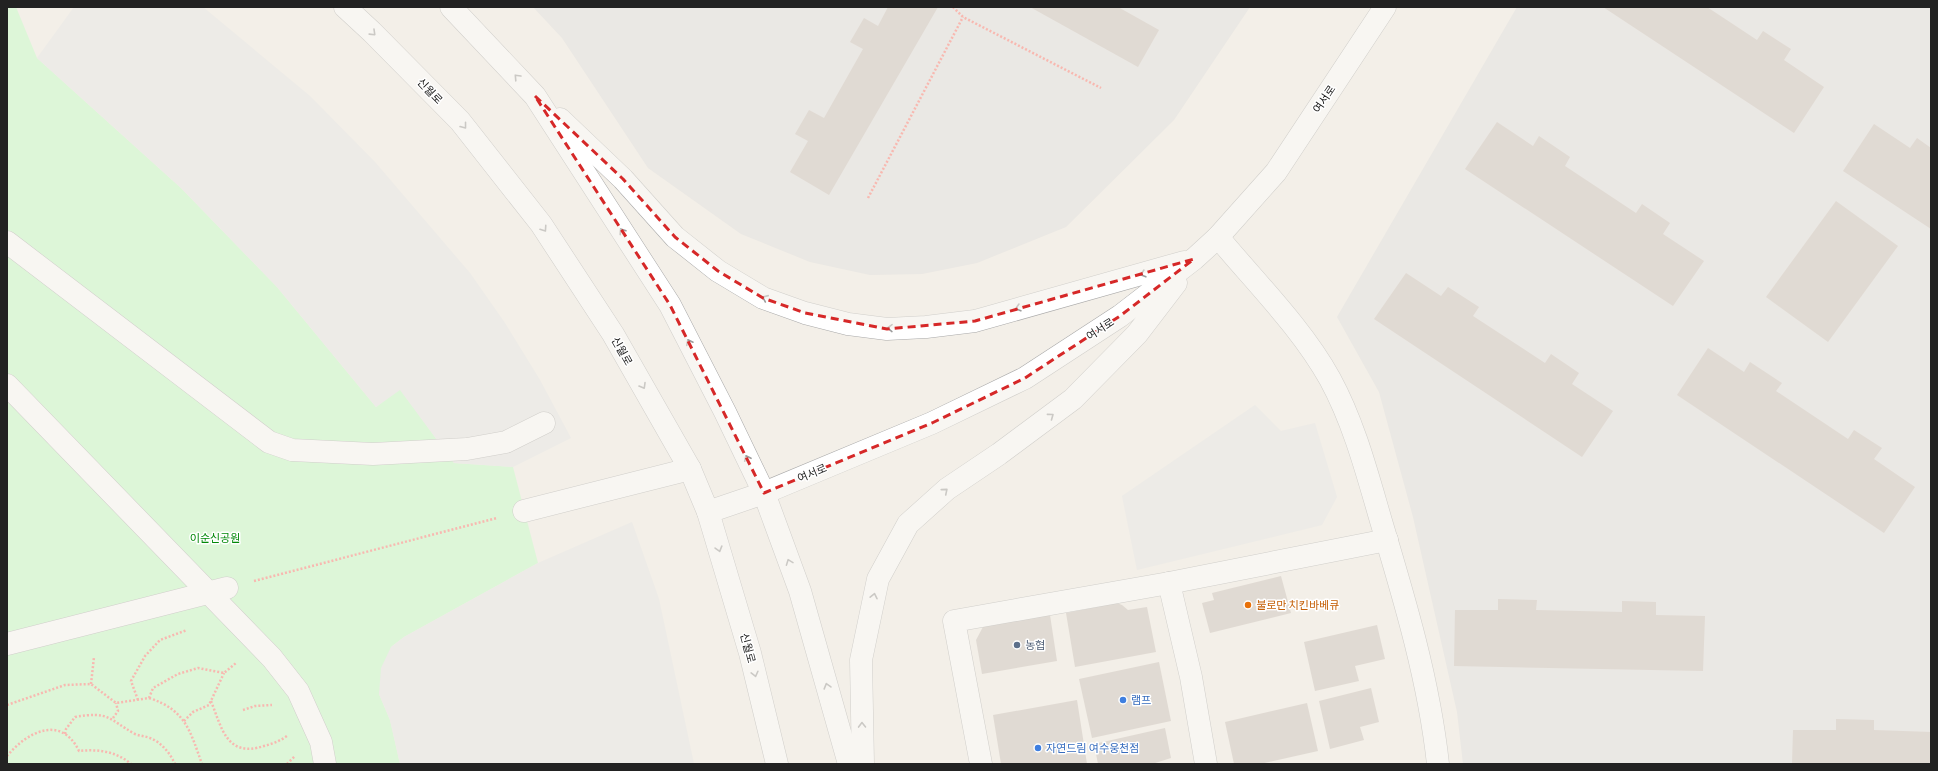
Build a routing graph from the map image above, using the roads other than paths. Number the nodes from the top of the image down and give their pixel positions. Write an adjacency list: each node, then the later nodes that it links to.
1 (344, 7): 10 (street, 신월로, one-way to 10)
2 (451, 7): 4 (street, one-way to 2)
3 (1385, 7): 5 (street, 여서로)
4 (535, 96): 7 (street, one-way to 4); 11 (street, one-way to 4)
5 (1218, 237): 7 (street, 여서로); 14 (street)
6 (7, 242): 9 (street)
7 (1194, 259): 11 (street, 여서로); 21 (street, one-way to 7)
8 (7, 386): 16 (street)
9 (544, 423)
10 (690, 469): 12 (street); 13 (street, 신월로)
11 (764, 493): 13 (street, 여서로); 20 (street, one-way to 11)
12 (524, 511)
13 (708, 512): 19 (street, 신월로, one-way to 19)
14 (1387, 540): 15 (street); 24 (street)
15 (1169, 583): 22 (street); 23 (street)
16 (217, 590): 17 (street); 18 (street)
17 (7, 644)
18 (325, 764)
19 (777, 764)
20 (850, 764)
21 (863, 764)
22 (981, 764)
23 (1206, 764)
24 (1438, 764)

